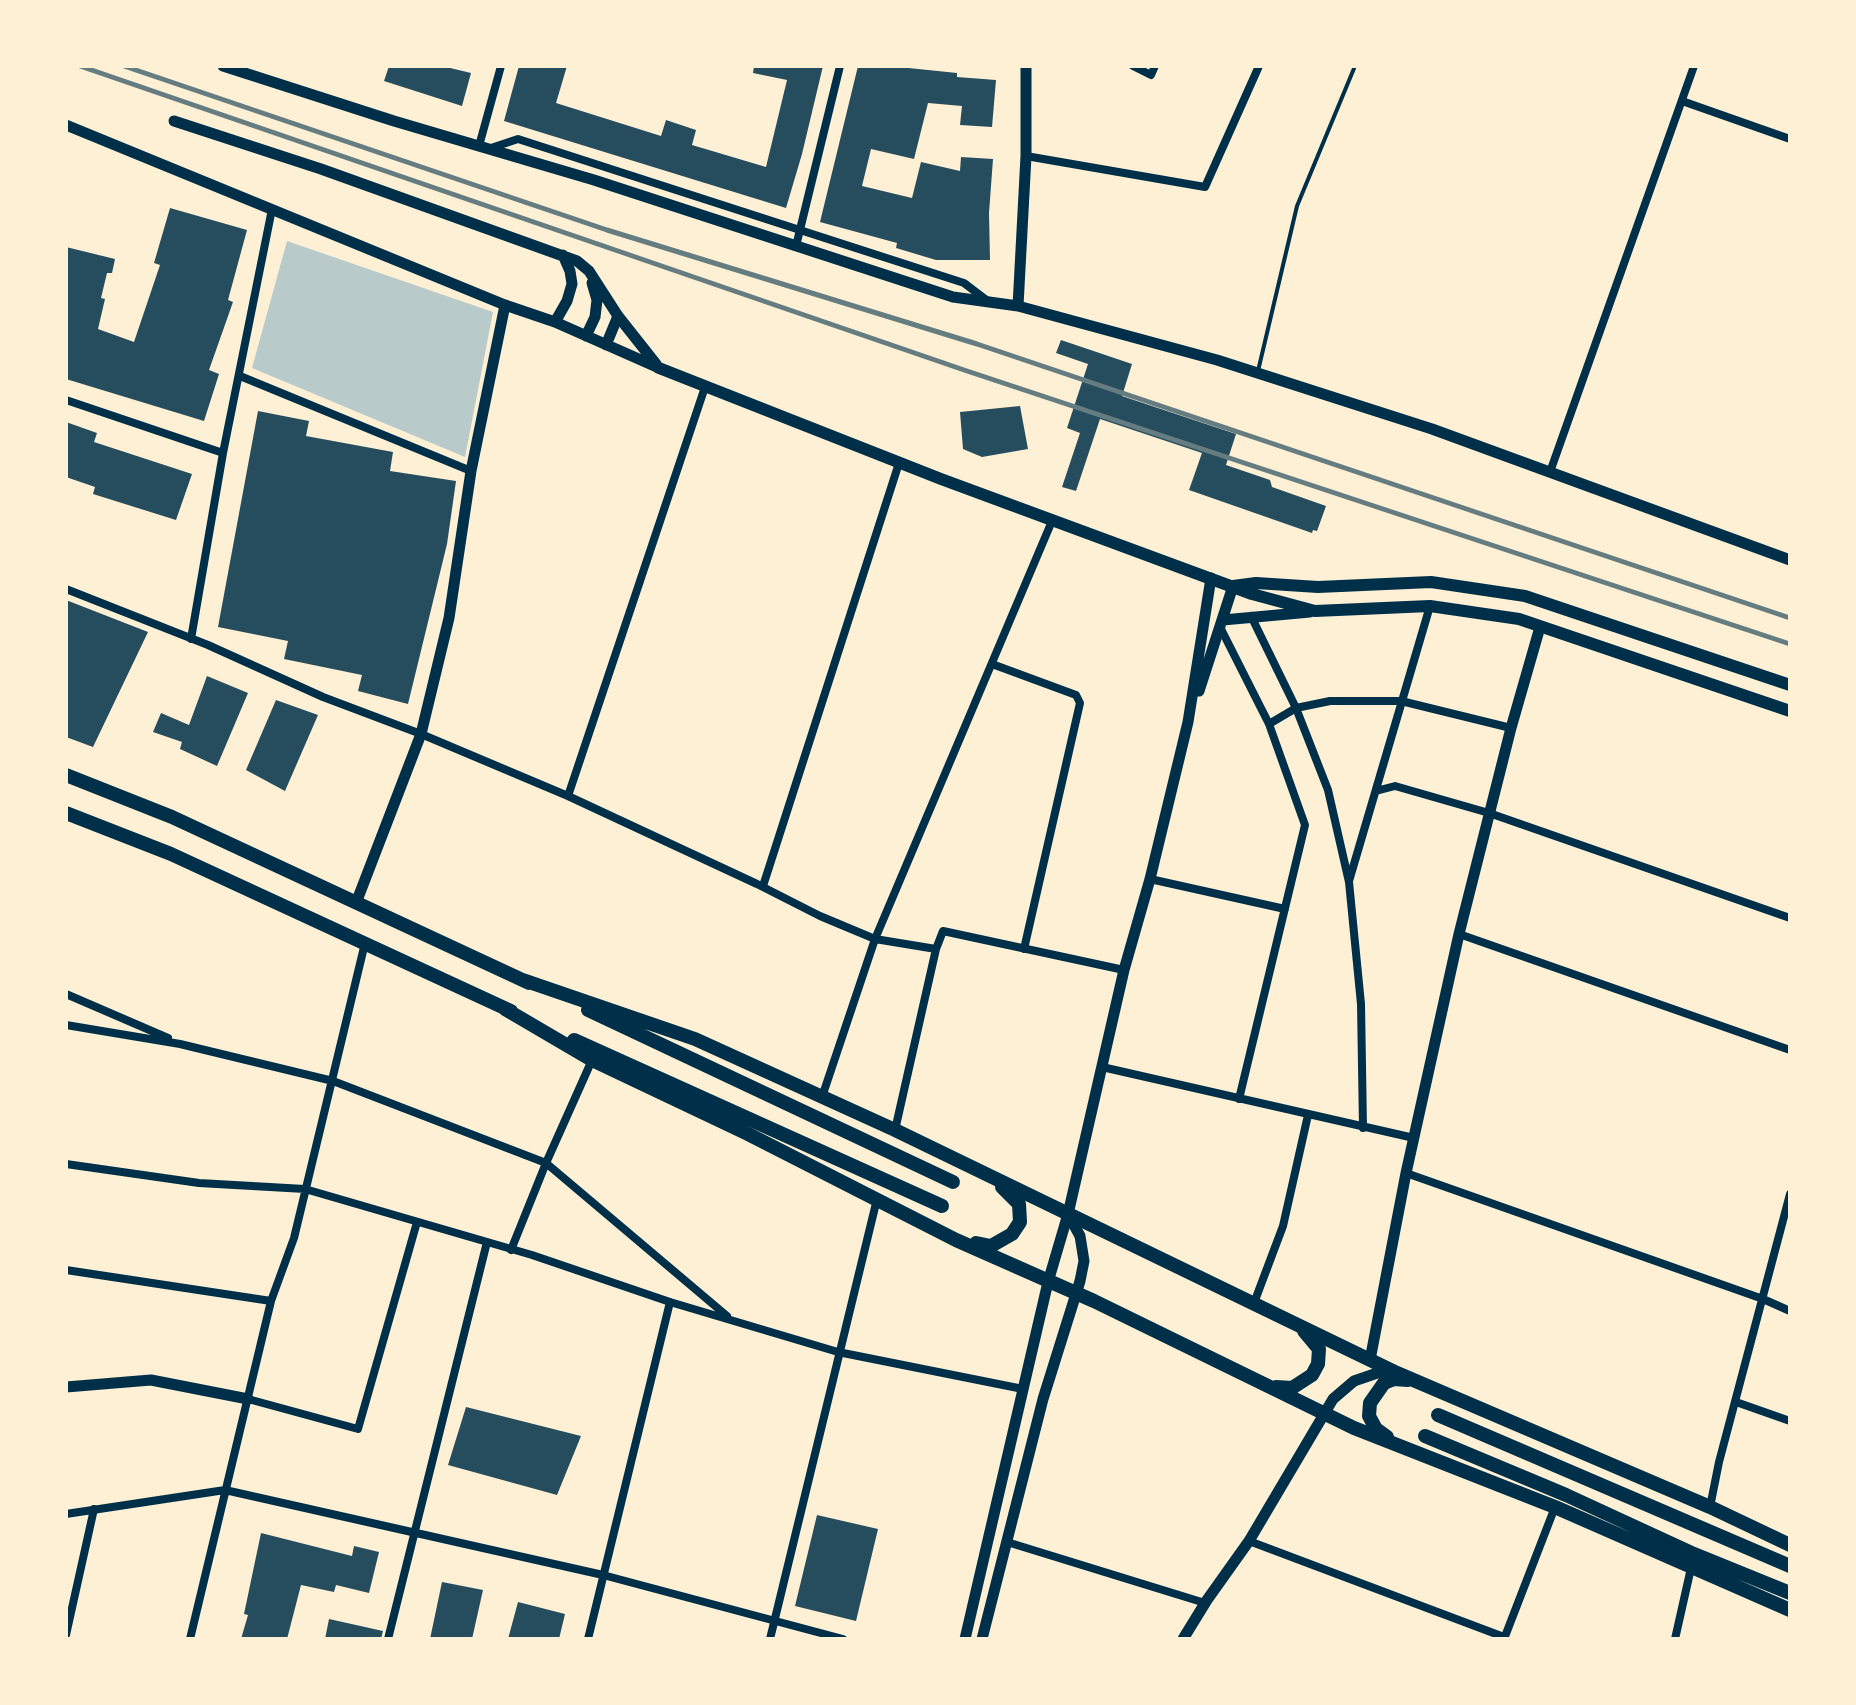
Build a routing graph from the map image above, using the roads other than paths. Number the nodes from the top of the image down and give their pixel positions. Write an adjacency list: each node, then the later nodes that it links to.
1 (223, 66): 14 (street)
2 (501, 66): 14 (street)
3 (840, 66): 17 (street)
4 (1026, 66): 15 (street)
5 (1133, 66): 6 (street)
6 (1155, 66)
7 (1259, 66): 15 (street)
8 (1355, 66): 29 (lane)
9 (1694, 66): 10 (street)
10 (1682, 101): 13 (street); 36 (street)
11 (174, 121): 19 (street)
12 (66, 125): 16 (street)
13 (1790, 139)
14 (483, 148): 17 (street); 18 (street)
15 (1026, 156): 23 (street)
16 (272, 209): 22 (street); 30 (street)
17 (800, 231): 18 (street); 21 (street)
18 (796, 246): 21 (street)
19 (563, 255): 20 (street); 25 (street)
20 (589, 271): 24 (street); 26 (street)
21 (989, 302): 23 (street)
22 (505, 305): 25 (street); 35 (street)
23 (1018, 306): 29 (street)
24 (618, 316): 27 (street); 28 (street)
25 (555, 322): 26 (street)
26 (586, 336): 27 (street)
27 (606, 345): 28 (street)
28 (659, 368): 31 (main road)
29 (1258, 373): 36 (street)
30 (240, 376): 33 (street); 35 (street)
31 (705, 387): 34 (main road); 59 (street)
32 (66, 400): 33 (street)
33 (223, 453): 47 (street)
34 (899, 463): 37 (main road); 64 (street)
35 (471, 471): 56 (street)
36 (1550, 472): 38 (street)
37 (1052, 521): 39 (main road); 48 (street)
38 (1790, 560)
39 (1211, 578): 40 (main road); 53 (street)
40 (1233, 586): 43 (main road); 45 (street); 49 (main road)
41 (66, 589): 47 (street)
42 (1430, 606): 43 (main road); 46 (main road); 50 (street)
43 (1315, 611): 44 (street)
44 (1251, 616): 45 (street); 51 (street)
45 (1222, 623): 53 (street); 54 (street)
46 (1540, 627): 52 (main road); 55 (street)
47 (191, 639): 56 (street)
48 (992, 664): 69 (street); 72 (street)
49 (1790, 685)
50 (1401, 701): 51 (street); 55 (street); 58 (street)
51 (1296, 708): 54 (street); 63 (street)
52 (1790, 711)
53 (1188, 722): 62 (street)
54 (1269, 724): 66 (street)
55 (1511, 728): 61 (street)
56 (421, 734): 59 (street); 65 (street)
57 (66, 775): 65 (highway)
58 (1376, 791): 61 (street); 63 (street)
59 (568, 796): 64 (street)
60 (66, 813): 70 (highway)
61 (1489, 813): 67 (street); 68 (street)
62 (1150, 879): 66 (street); 73 (street)
63 (1349, 882): 86 (street)
64 (763, 886): 69 (street)
65 (356, 903): 74 (highway)
66 (1285, 909): 84 (street)
67 (1790, 918)
68 (1459, 934): 79 (street); 88 (street)
69 (875, 939): 71 (street); 83 (street)
70 (365, 943): 76 (highway); 82 (street)
71 (936, 949): 72 (street); 87 (street)
72 (1024, 949): 73 (street)
73 (1124, 970): 81 (street)
74 (523, 980): 83 (highway); 93 (highway)
75 (66, 994): 78 (street)
76 (505, 1009): 80 (highway); 97 (highway)
77 (66, 1025): 78 (street)
78 (180, 1044): 82 (street)
79 (1790, 1050)
80 (592, 1060): 89 (street); 96 (highway)
81 (1102, 1067): 84 (street); 98 (street)
82 (333, 1081): 89 (street); 94 (street)
83 (822, 1097): 87 (highway)
84 (1239, 1099): 85 (street)
85 (1308, 1115): 86 (street); 109 (street)
86 (1363, 1128): 88 (street)
87 (895, 1130): 92 (highway)
88 (1414, 1138): 91 (street)
89 (546, 1163): 102 (street); 111 (street)
90 (66, 1164): 94 (street)
91 (1406, 1173): 106 (street); 114 (street)
92 (992, 1177): 98 (highway); 100 (highway)
93 (953, 1182)
94 (305, 1189): 99 (street); 107 (street)
95 (1790, 1194): 106 (street)
96 (877, 1199): 100 (highway); 113 (street)
97 (942, 1206)
98 (1068, 1214): 104 (street); 105 (street); 109 (highway)
99 (417, 1222): 101 (street); 120 (street)
100 (956, 1240): 104 (highway)
101 (487, 1242): 102 (street); 132 (street)
102 (511, 1250): 108 (street)
103 (66, 1270): 107 (street)
104 (1048, 1282): 105 (highway); 119 (street)
105 (1076, 1293): 117 (highway); 134 (street)
106 (1763, 1299): 110 (street); 121 (street)
107 (271, 1301): 120 (street)
108 (670, 1302): 111 (street); 138 (street)
109 (1254, 1303): 112 (highway)
110 (1790, 1311)
111 (729, 1318): 113 (street)
112 (1300, 1326): 114 (highway); 117 (highway)
113 (838, 1352): 119 (street); 142 (street)
114 (1370, 1360): 115 (highway)
115 (1389, 1369): 116 (highway); 122 (street)
116 (1413, 1380): 126 (highway); 129 (highway)
117 (1268, 1386): 122 (highway)
118 (66, 1387): 120 (street)
119 (1023, 1389): 150 (street)
120 (248, 1399): 127 (street)
121 (1736, 1402): 124 (street); 129 (street)
122 (1323, 1413): 126 (highway); 133 (street)
123 (1438, 1415): 136 (highway)
124 (1790, 1421)
125 (1425, 1436): 139 (highway)
126 (1395, 1444): 128 (highway)
127 (225, 1490): 130 (street); 132 (street); 145 (street)
128 (1555, 1507): 137 (highway); 144 (street)
129 (1710, 1507): 135 (highway)
130 (94, 1509): 131 (street); 143 (street)
131 (66, 1514)
132 (412, 1533): 138 (street); 146 (street)
133 (1249, 1541): 140 (street); 144 (street)
134 (1007, 1542): 140 (street); 151 (street)
135 (1790, 1545)
136 (1790, 1566)
137 (1691, 1568): 141 (highway); 153 (street)
138 (603, 1575): 142 (street); 147 (street)
139 (1790, 1593)
140 (1205, 1603): 152 (street)
141 (1790, 1610)
142 (775, 1620): 148 (street); 149 (street)
143 (66, 1635)
144 (1504, 1638)
145 (190, 1639)
146 (388, 1639)
147 (588, 1639)
148 (770, 1639)
149 (843, 1639)
150 (965, 1639)
151 (982, 1639)
152 (1183, 1639)
153 (1675, 1639)

